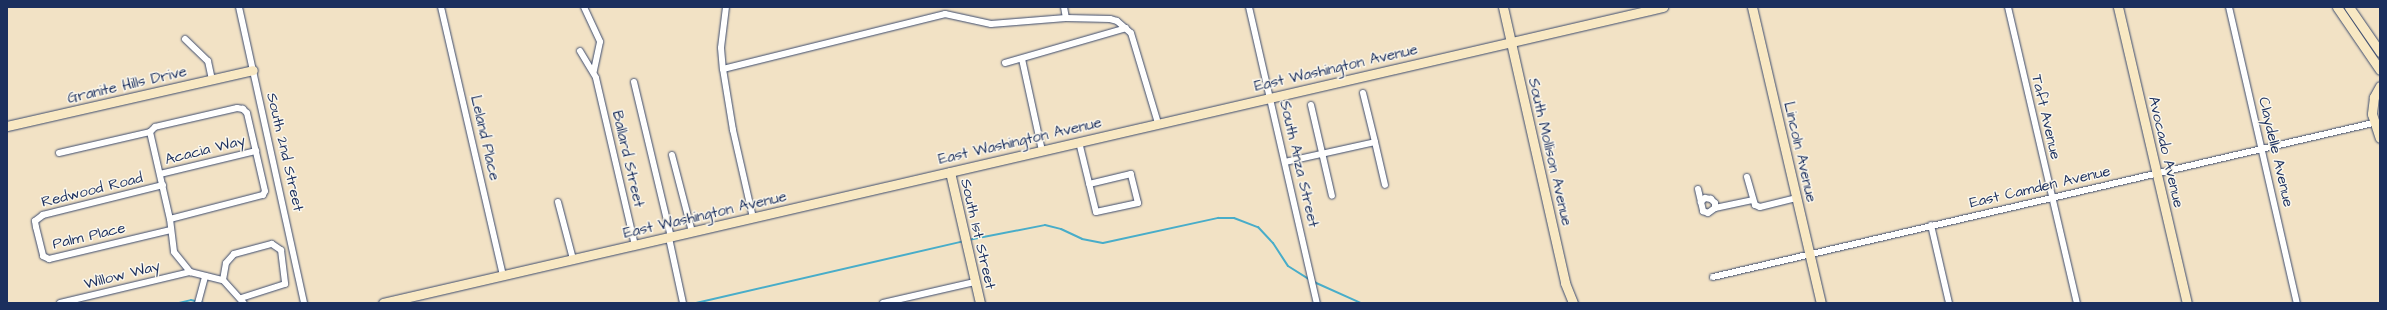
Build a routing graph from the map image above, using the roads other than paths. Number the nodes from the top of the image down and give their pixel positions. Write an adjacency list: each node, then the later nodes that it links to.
1 (239, 7): 24 (street, South 2nd Street)
2 (441, 7): 73 (street, Leland Place)
3 (584, 7): 26 (street)
4 (726, 7): 23 (street)
5 (1064, 7): 15 (street)
6 (1249, 7): 31 (street, South Anza Street)
7 (1503, 7): 18 (main road, South Mollison Avenue)
8 (1663, 7): 18 (main road, East Washington Avenue)
9 (1752, 7): 57 (main road, Lincoln Avenue)
10 (2008, 7): 56 (street, Taft Avenue)
11 (2118, 7): 48 (main road, Avocado Avenue)
12 (2229, 7): 40 (street, Claydelle Avenue)
13 (2337, 7): 25 (main road)
14 (2349, 7): 20 (main road)
15 (1066, 18): 16 (street); 23 (street)
16 (1126, 28): 21 (street); 33 (street)
17 (185, 39): 27 (street)
18 (1511, 42): 31 (main road, East Washington Avenue); 88 (main road, South Mollison Avenue)
19 (580, 51): 26 (street)
20 (2380, 52)
21 (1022, 59): 22 (street); 42 (street)
22 (1005, 63)
23 (722, 69): 62 (street)
24 (253, 70): 27 (main road, Granite Hills Drive); 82 (street, South 2nd Street)
25 (2380, 70)
26 (595, 74): 69 (street, Ballard Street)
27 (212, 80): 35 (main road, Granite Hills Drive)
28 (634, 82): 68 (street)
29 (2380, 86): 34 (main road)
30 (1363, 93): 39 (street)
31 (1270, 98): 33 (main road, East Washington Avenue); 46 (street, South Anza Street)
32 (1311, 105): 44 (street)
33 (1158, 123): 38 (main road, East Washington Avenue)
34 (2373, 123): 37 (main road); 40 (street, East Camden Avenue)
35 (7, 126)
36 (150, 132): 41 (street); 43 (street); 49 (street)
37 (2380, 138)
38 (1079, 142): 42 (main road, East Washington Avenue); 51 (street)
39 (1374, 142): 44 (street); 52 (street)
40 (2261, 148): 48 (street, East Camden Avenue); 93 (street, Claydelle Avenue)
41 (256, 151): 49 (street, Acacia Way); 63 (street)
42 (1042, 151): 47 (main road, East Washington Avenue)
43 (59, 153)
44 (1322, 154): 46 (street); 55 (street)
45 (672, 155): 67 (street)
46 (1285, 162): 87 (street, South Anza Street)
47 (950, 172): 62 (main road, East Washington Avenue); 77 (main road, South 1st Street)
48 (2157, 173): 56 (street, East Camden Avenue); 92 (main road, Avocado Avenue)
49 (160, 174): 53 (street)
50 (1747, 177): 58 (street)
51 (1089, 184): 51 (street)
52 (1385, 185)
53 (163, 186): 63 (street); 65 (street, Redwood Road)
54 (1698, 189): 60 (street)
55 (1332, 196)
56 (2052, 197): 64 (street, East Camden Avenue); 91 (street, Taft Avenue)
57 (1796, 198): 58 (street); 70 (main road, Lincoln Avenue)
58 (1752, 200): 61 (street)
59 (558, 202): 71 (street)
60 (1701, 202): 61 (street); 61 (street)
61 (1715, 208)
62 (753, 218): 67 (main road, East Washington Avenue)
63 (170, 219): 66 (street)
64 (1931, 225): 70 (street, East Camden Avenue); 90 (street)
65 (36, 227): 66 (street, Palm Place)
66 (171, 230): 72 (street)
67 (692, 232): 68 (main road, East Washington Avenue)
68 (670, 237): 69 (main road, East Washington Avenue); 84 (street)
69 (635, 245): 71 (main road, East Washington Avenue)
70 (1810, 254): 75 (street, East Camden Avenue); 89 (main road, Lincoln Avenue)
71 (573, 259): 73 (main road, East Washington Avenue)
72 (190, 272): 74 (street); 81 (street, Willow Way)
73 (503, 275): 83 (main road, East Washington Avenue)
74 (205, 276): 76 (street); 78 (street)
75 (1713, 277)
76 (223, 280): 79 (street); 79 (street)
77 (975, 282): 80 (street); 86 (main road, South 1st Street)
78 (199, 300)
79 (242, 300)
80 (900, 301): 85 (street)
81 (60, 303)
82 (304, 303)
83 (384, 303)
84 (684, 303)
85 (883, 303)
86 (980, 303)
87 (1318, 303)
88 (1573, 303)
89 (1821, 303)
90 (1949, 303)
91 (2077, 303)
92 (2187, 303)
93 (2297, 303)

